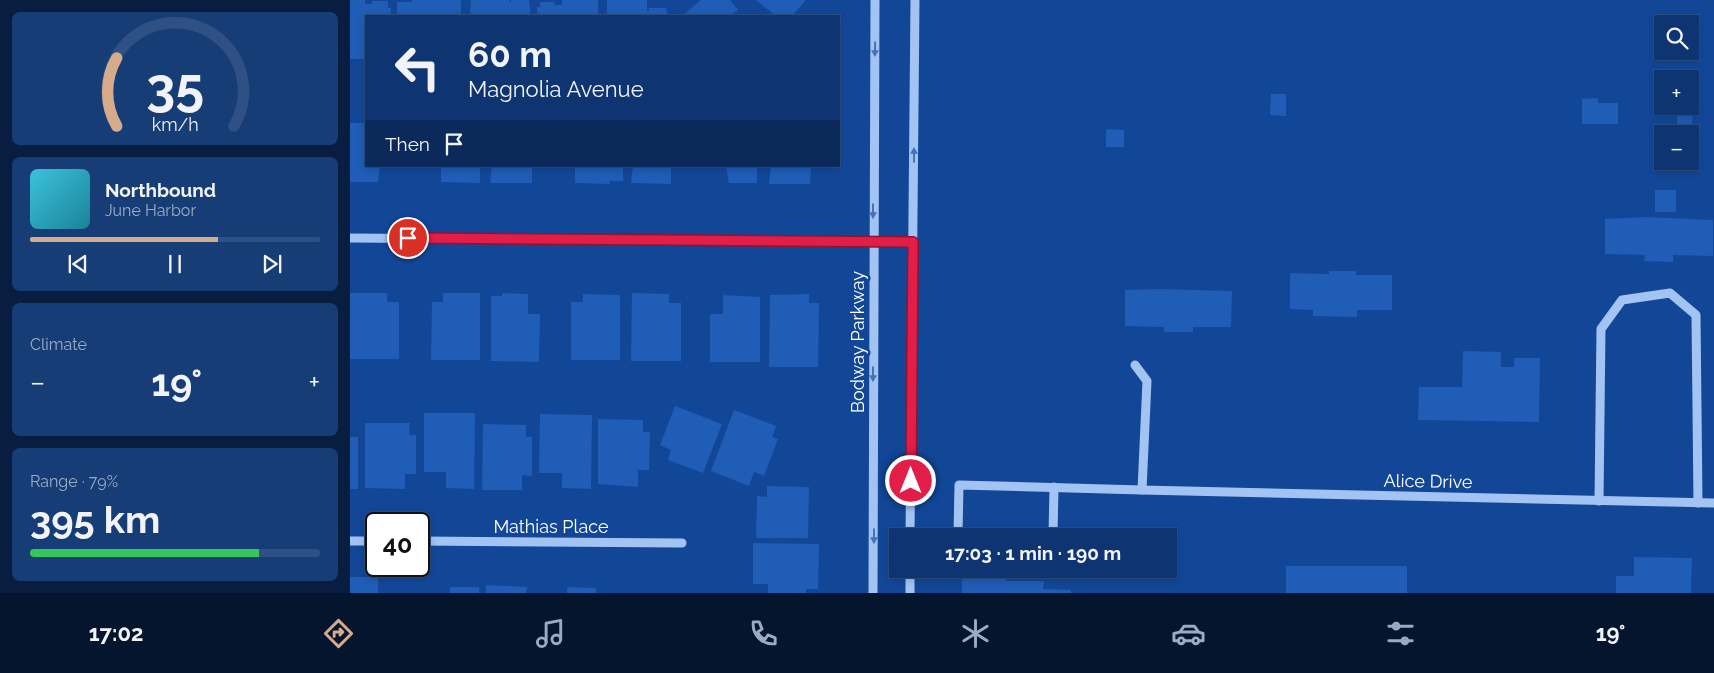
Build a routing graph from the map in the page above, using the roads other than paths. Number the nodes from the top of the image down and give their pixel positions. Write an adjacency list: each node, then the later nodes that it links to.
1 (875, 0): 4 (street, Bodway Parkway, one-way to 4)
2 (915, 0): 5 (street, one-way to 2)
3 (350, 238): 4 (street)
4 (873, 242): 5 (street); 20 (street, Bodway Parkway, one-way to 20)
5 (913, 242): 12 (street)
6 (1135, 366): 8 (street)
7 (1054, 487): 8 (street, Alice Drive); 13 (street, Alice Drive); 14 (street)
8 (1142, 490): 9 (street, Alice Drive)
9 (1600, 501): 10 (street, Alice Drive); 10 (street)
10 (1698, 503): 11 (street, Alice Drive)
11 (1714, 504)
12 (910, 528)
13 (958, 528)
14 (1053, 528)
15 (350, 541): 16 (street)
16 (365, 541)
17 (430, 541): 18 (street, Mathias Place)
18 (682, 543)
19 (910, 578): 21 (street)
20 (873, 593)
21 (910, 593)

